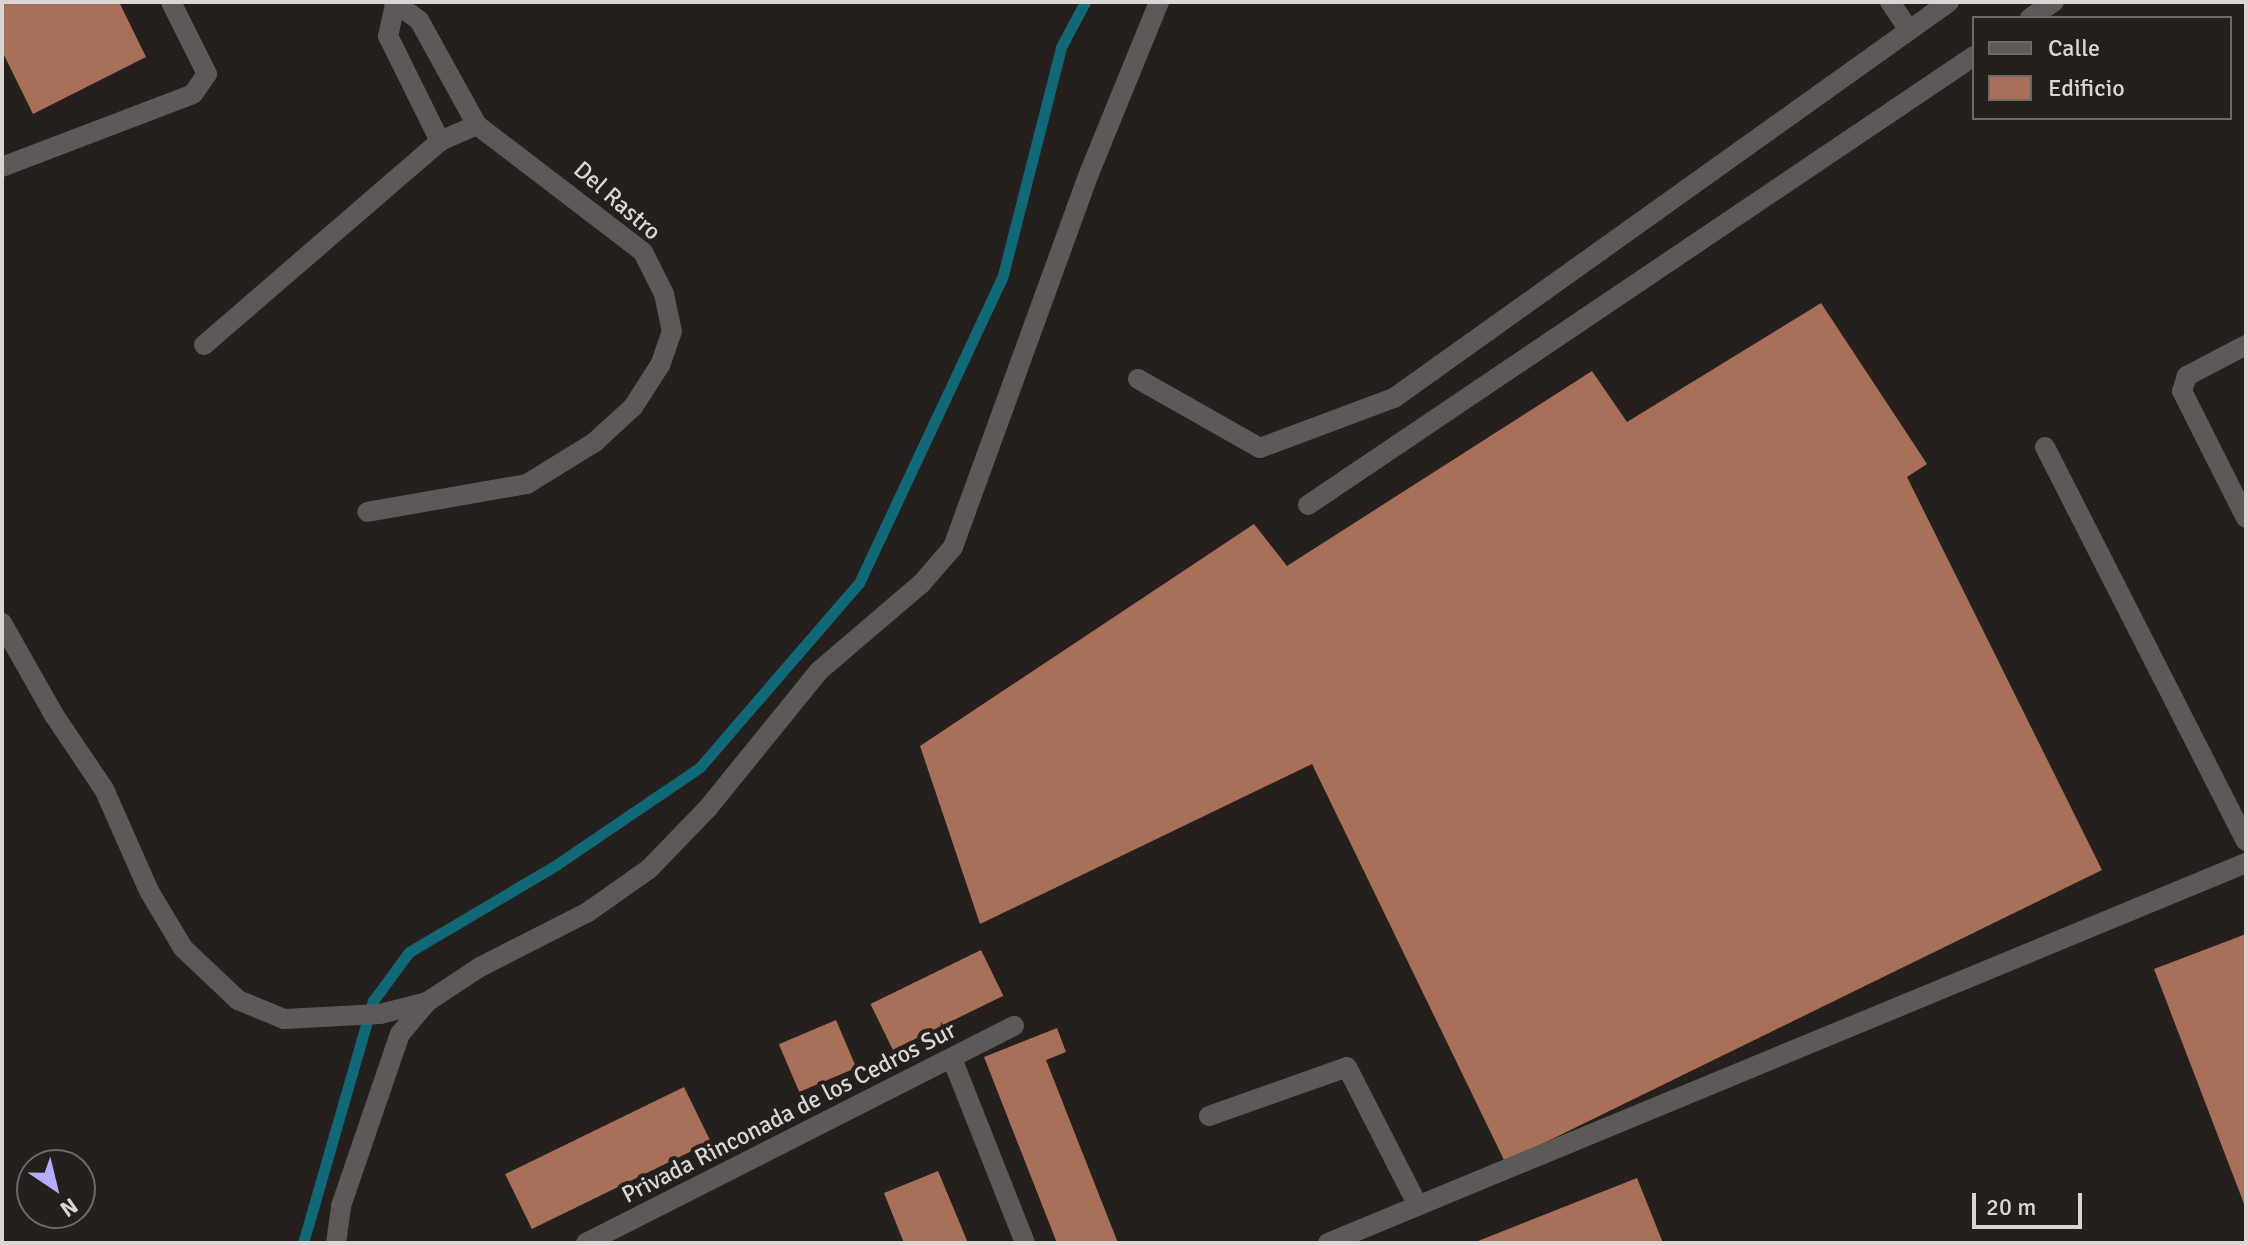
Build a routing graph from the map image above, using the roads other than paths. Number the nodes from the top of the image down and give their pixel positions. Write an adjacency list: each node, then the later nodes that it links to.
1 (171, 2): 12 (street)
2 (1159, 2): 23 (street)
3 (1890, 2): 8 (street)
4 (1949, 2): 8 (street)
5 (2054, 2): 7 (street)
6 (394, 3): 10 (street); 11 (street)
7 (2033, 16)
8 (1909, 30): 15 (street)
9 (1972, 57): 17 (street)
10 (477, 125): 11 (street); 18 (street, Del Rastro)
11 (447, 138): 13 (street)
12 (2, 167)
13 (204, 345)
14 (2246, 345): 19 (street)
15 (1138, 379)
16 (2045, 447): 21 (street)
17 (1308, 505)
18 (367, 512)
19 (2246, 518)
20 (2, 623): 23 (street)
21 (2246, 841)
22 (2246, 863): 27 (street)
23 (427, 1002): 28 (street)
24 (1014, 1026): 25 (street, Privada Rinconada de los Cedros Sur)
25 (953, 1061): 29 (street, Privada Rinconada de los Cedros Sur); 30 (street)
26 (1209, 1116): 27 (street)
27 (1418, 1206): 31 (street)
28 (336, 1243)
29 (586, 1243)
30 (1025, 1243)
31 (1328, 1243)

